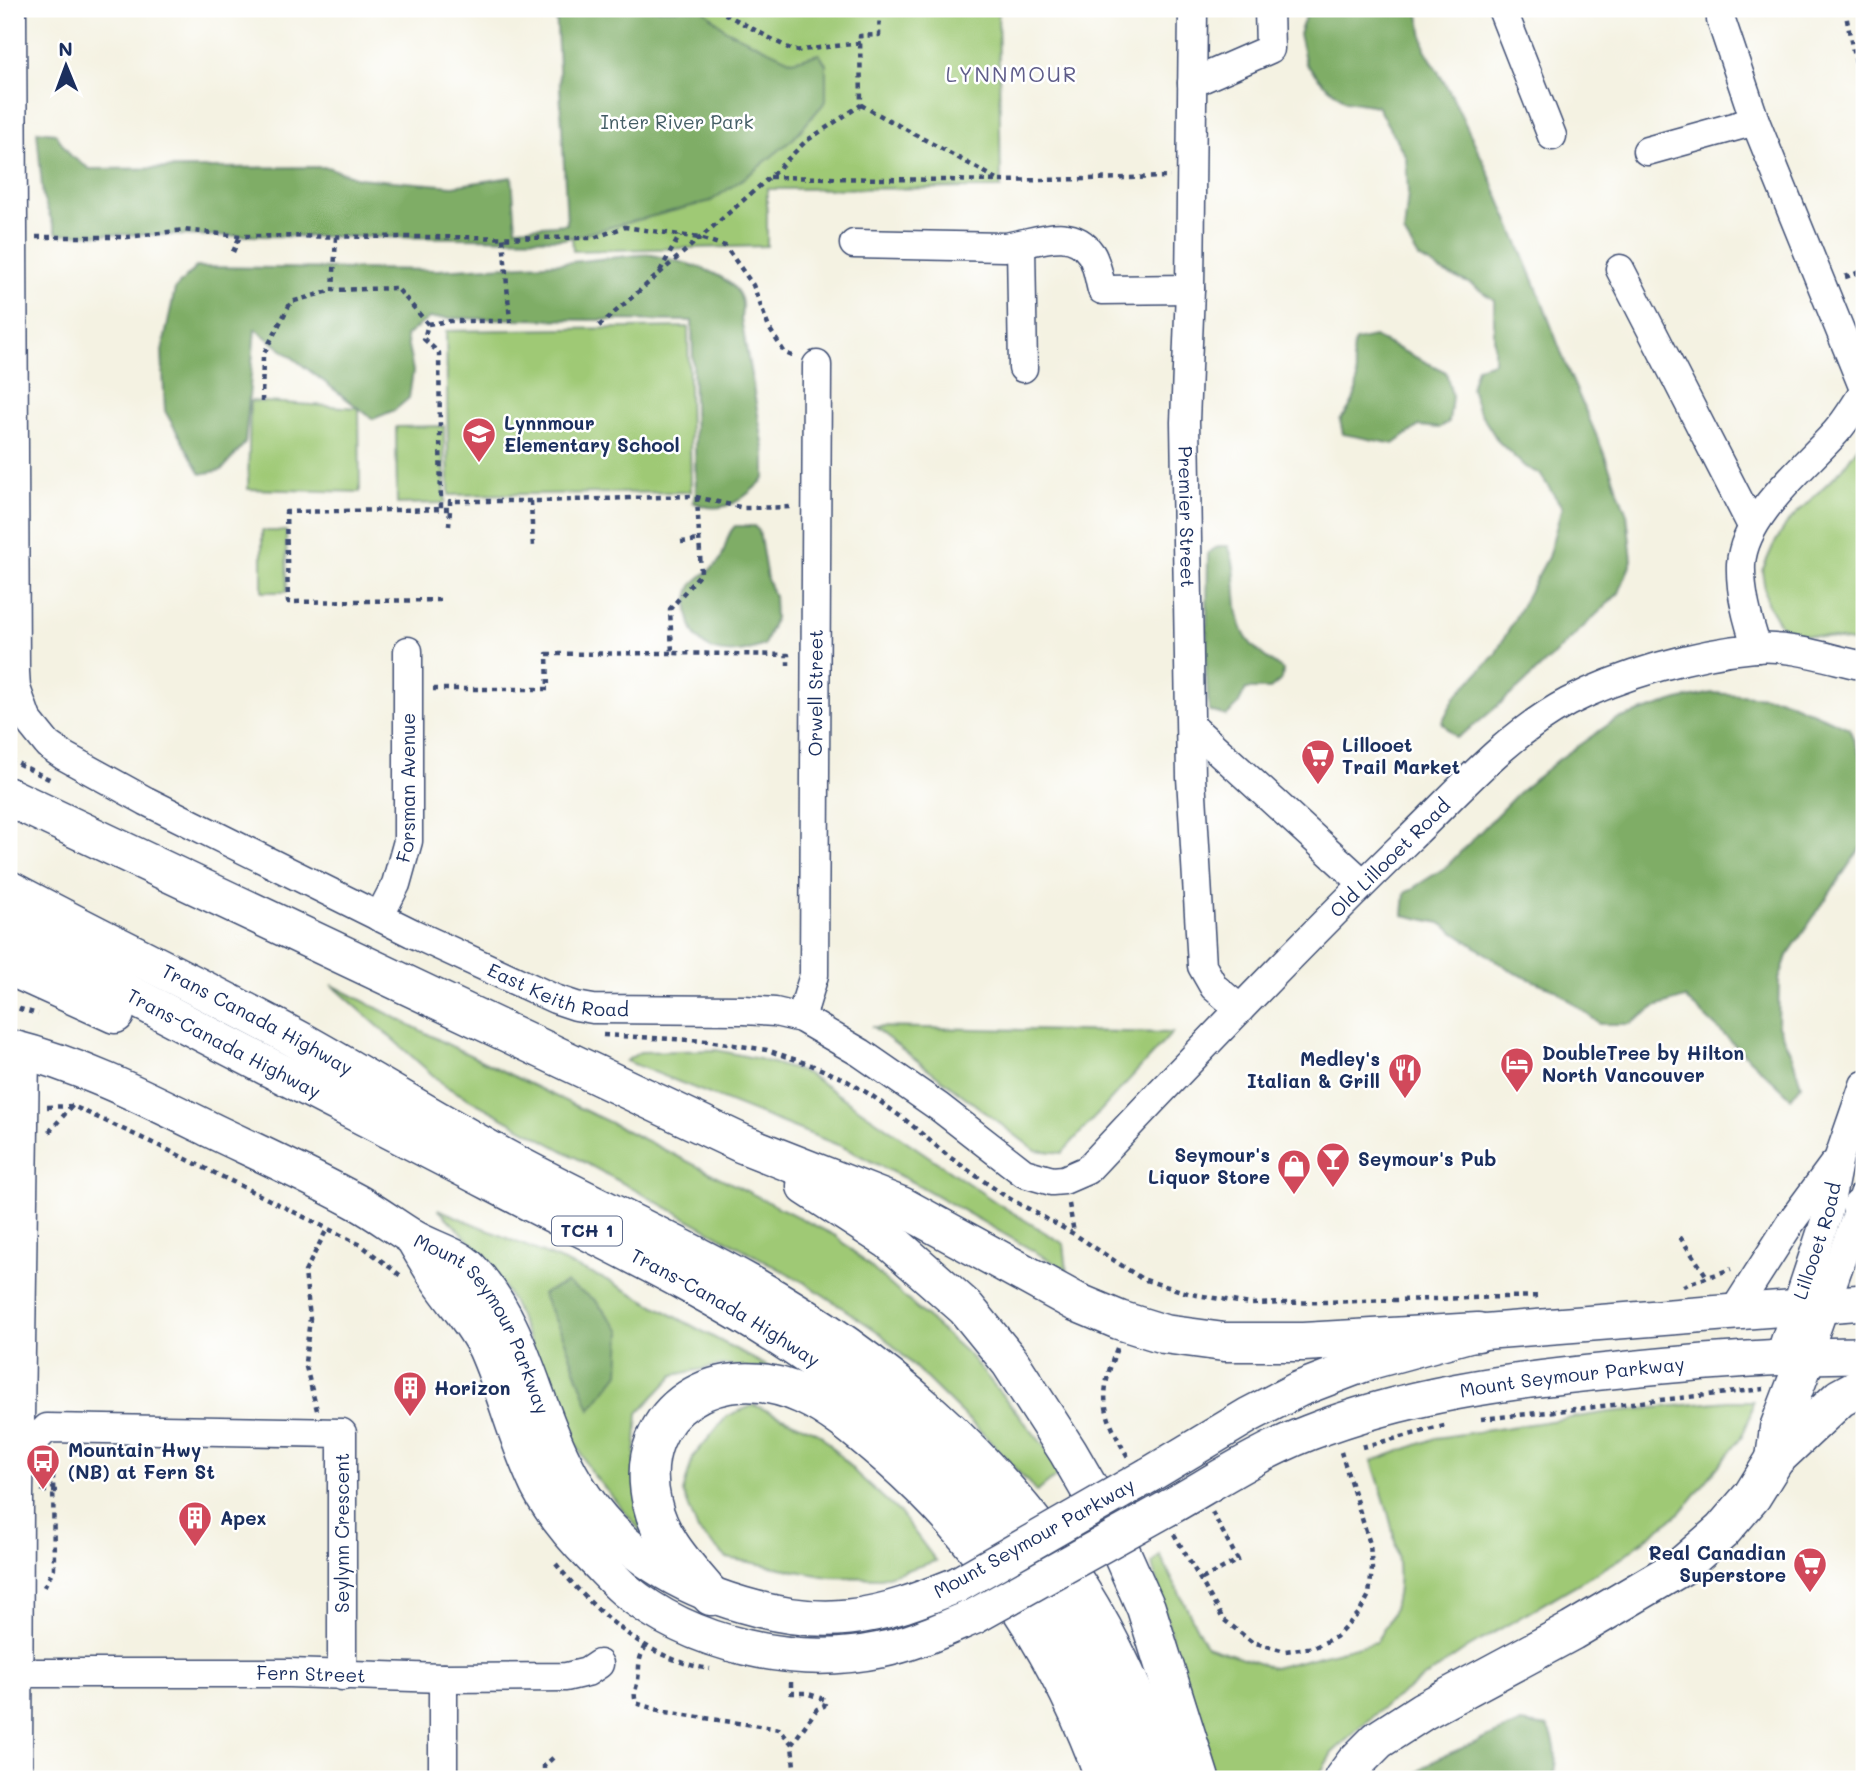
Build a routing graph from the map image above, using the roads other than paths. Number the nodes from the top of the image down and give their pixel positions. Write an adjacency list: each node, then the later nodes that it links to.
1 (12, 9): 25 (street, East Keith Road)
2 (1193, 9): 6 (street, Premier Street)
3 (1269, 9): 6 (street)
4 (1502, 9): 8 (street)
5 (1721, 9): 7 (street)
6 (1192, 83): 13 (street, Premier Street)
7 (1755, 121): 9 (street); 16 (street)
8 (1552, 136)
9 (1647, 151)
10 (854, 244): 11 (street)
11 (1021, 245): 13 (street); 15 (street)
12 (1620, 269): 17 (street)
13 (1190, 289): 21 (street, Premier Street)
14 (817, 366): 29 (street, Orwell Street)
15 (1023, 368)
16 (1864, 391): 17 (street)
17 (1752, 526): 18 (street)
18 (1757, 648): 20 (street, Old Lillooet Road); 23 (street, Old Lillooet Road)
19 (408, 651): 25 (street, Forsman Avenue)
20 (1864, 666)
21 (1191, 726): 23 (street); 28 (street, Premier Street)
22 (9, 797): 32 (highway)
23 (1363, 883): 28 (street, Old Lillooet Road)
24 (9, 890): 34 (highway, Trans Canada Highway / TCH 1)
25 (379, 918): 29 (street, East Keith Road)
26 (9, 930): 33 (highway, Trans-Canada Highway / TCH 1)
27 (9, 966): 33 (highway)
28 (1240, 1009): 36 (street, Old Lillooet Road)
29 (802, 1018): 36 (street, East Keith Road)
30 (17, 1049): 38 (main road); 46 (street)
31 (1864, 1085): 35 (street, Lillooet Road)
32 (743, 1144): 42 (highway); 59 (highway)
33 (436, 1153): 57 (highway, Trans-Canada Highway / TCH 1)
34 (501, 1157): 58 (highway, Trans-Canada Highway / TCH 1)
35 (1839, 1157): 40 (street, Lillooet Road); 41 (street)
36 (1087, 1170)
37 (1863, 1206): 40 (street, Lillooet Road)
38 (413, 1238): 44 (main road, Mount Seymour Parkway, bridge); 49 (main road, Mount Seymour Parkway)
39 (1864, 1302): 40 (main road, Mount Seymour Parkway)
40 (1811, 1304): 41 (main road, Mount Seymour Parkway); 44 (street, Lillooet Road)
41 (1734, 1311): 42 (main road, Mount Seymour Parkway)
42 (1478, 1332): 49 (main road, Mount Seymour Parkway, bridge)
43 (1864, 1355): 44 (main road, Mount Seymour Parkway)
44 (1794, 1356): 48 (highway)
45 (1864, 1385): 48 (highway)
46 (20, 1399): 47 (street); 47 (street)
47 (37, 1446): 51 (street); 52 (street, Seylynn Crescent)
48 (1775, 1459): 60 (highway)
49 (710, 1596): 56 (highway)
50 (599, 1664): 53 (street, Fern Street)
51 (19, 1673): 52 (street, Fern Street); 54 (street)
52 (342, 1676): 53 (street, Fern Street)
53 (443, 1678): 55 (street)
54 (18, 1779)
55 (443, 1779)
56 (1105, 1779)
57 (1137, 1779)
58 (1167, 1779)
59 (1200, 1779)
60 (1343, 1779)

